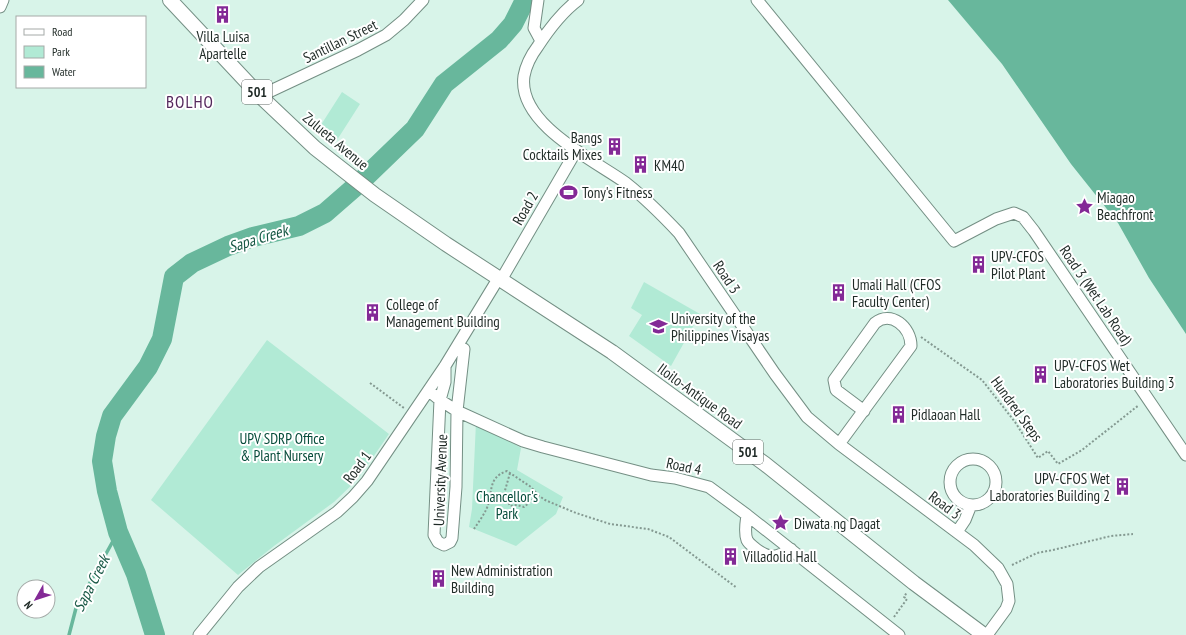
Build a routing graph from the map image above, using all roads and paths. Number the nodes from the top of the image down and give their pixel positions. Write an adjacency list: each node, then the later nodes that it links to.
1 (3, 0): 7 (street)
2 (170, 0): 9 (main road, Zulueta Avenue / 501)
3 (423, 0): 9 (street, Santillan Street)
4 (538, 0): 8 (street)
5 (578, 0): 8 (street, Road 3)
6 (757, 0): 18 (street, Road 3 (Wet Lab Road))
7 (0, 7)
8 (541, 41): 10 (street, Road 3)
9 (260, 96): 11 (main road, Zulueta Avenue / 501)
10 (576, 151): 11 (street, Road 2); 22 (street, Road 3)
11 (501, 280): 13 (street); 14 (street, Road 1); 38 (main road, Iloilo-Antique Road / 501)
12 (920, 337): 18 (path, Hundred Steps)
13 (464, 348): 15 (street); 19 (street, University Avenue)
14 (446, 366): 15 (street, University Avenue); 17 (street, Road 1)
15 (445, 380): 17 (street, University Avenue)
16 (370, 383): 21 (path)
17 (434, 395): 19 (street, Road 4); 19 (street, University Avenue); 21 (street, Road 1)
18 (1147, 398): 23 (street, Road 3 (Wet Lab Road))
19 (457, 411): 27 (street, Road 4)
20 (864, 411): 20 (street); 22 (street)
21 (413, 415): 36 (street, Road 1)
22 (839, 444): 29 (street, Road 3)
23 (1186, 455)
24 (510, 473): 25 (path); 25 (path); 28 (path)
25 (538, 495): 33 (path)
26 (971, 505): 26 (street); 29 (street)
27 (747, 515): 31 (street, Road 4); 31 (street)
28 (474, 529)
29 (957, 532): 39 (street, Road 3)
30 (1134, 534): 32 (path)
31 (791, 549): 37 (street, Road 4)
32 (1012, 565)
33 (737, 588)
34 (904, 597): 35 (path)
35 (897, 612)
36 (199, 635)
37 (899, 635)
38 (984, 635)
39 (988, 635)

